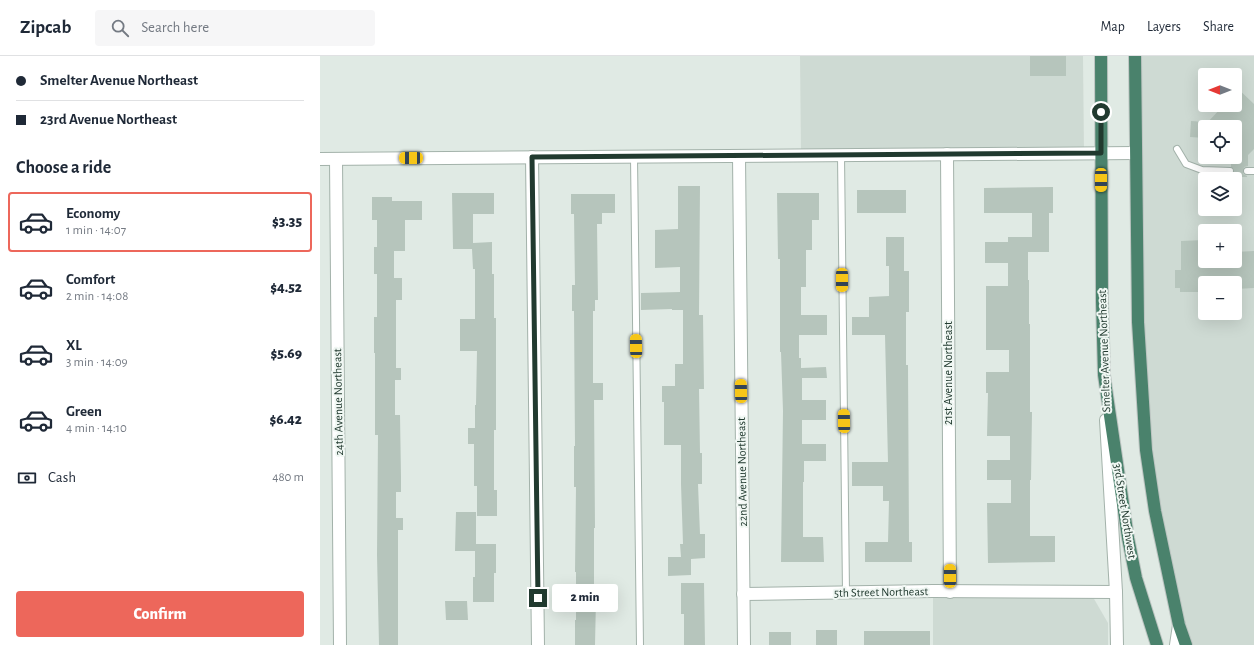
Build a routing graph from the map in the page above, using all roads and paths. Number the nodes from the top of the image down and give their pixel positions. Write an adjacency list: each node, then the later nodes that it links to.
1 (1101, 56): 4 (highway, Smelter Avenue Northeast)
2 (1135, 56): 5 (highway)
3 (1177, 149): 13 (lane)
4 (1101, 153): 5 (street); 6 (street); 14 (highway, Smelter Avenue Northeast)
5 (1136, 153): 19 (highway)
6 (947, 154): 7 (street); 15 (street, 21st Avenue Northeast)
7 (841, 155): 8 (street); 17 (lane)
8 (739, 156): 10 (street); 18 (street, 22nd Avenue Northeast)
9 (532, 157): 10 (street); 12 (street); 21 (street)
10 (634, 157): 22 (lane)
11 (320, 159): 12 (street)
12 (336, 159): 20 (street, 24th Avenue Northeast)
13 (1230, 171)
14 (1104, 375): 16 (street, Smelter Avenue Northeast); 25 (highway, 3rd Street Northwest)
15 (950, 592): 16 (street, 5th Street Northeast); 17 (street, 5th Street Northeast)
16 (1116, 592): 24 (street, Smelter Avenue Northeast)
17 (846, 593): 18 (street, 5th Street Northeast)
18 (743, 594): 23 (street, 22nd Avenue Northeast)
19 (1179, 626): 26 (street); 27 (highway)
20 (340, 645)
21 (538, 645)
22 (640, 645)
23 (744, 645)
24 (1117, 645)
25 (1157, 645)
26 (1176, 645)
27 (1186, 645)

